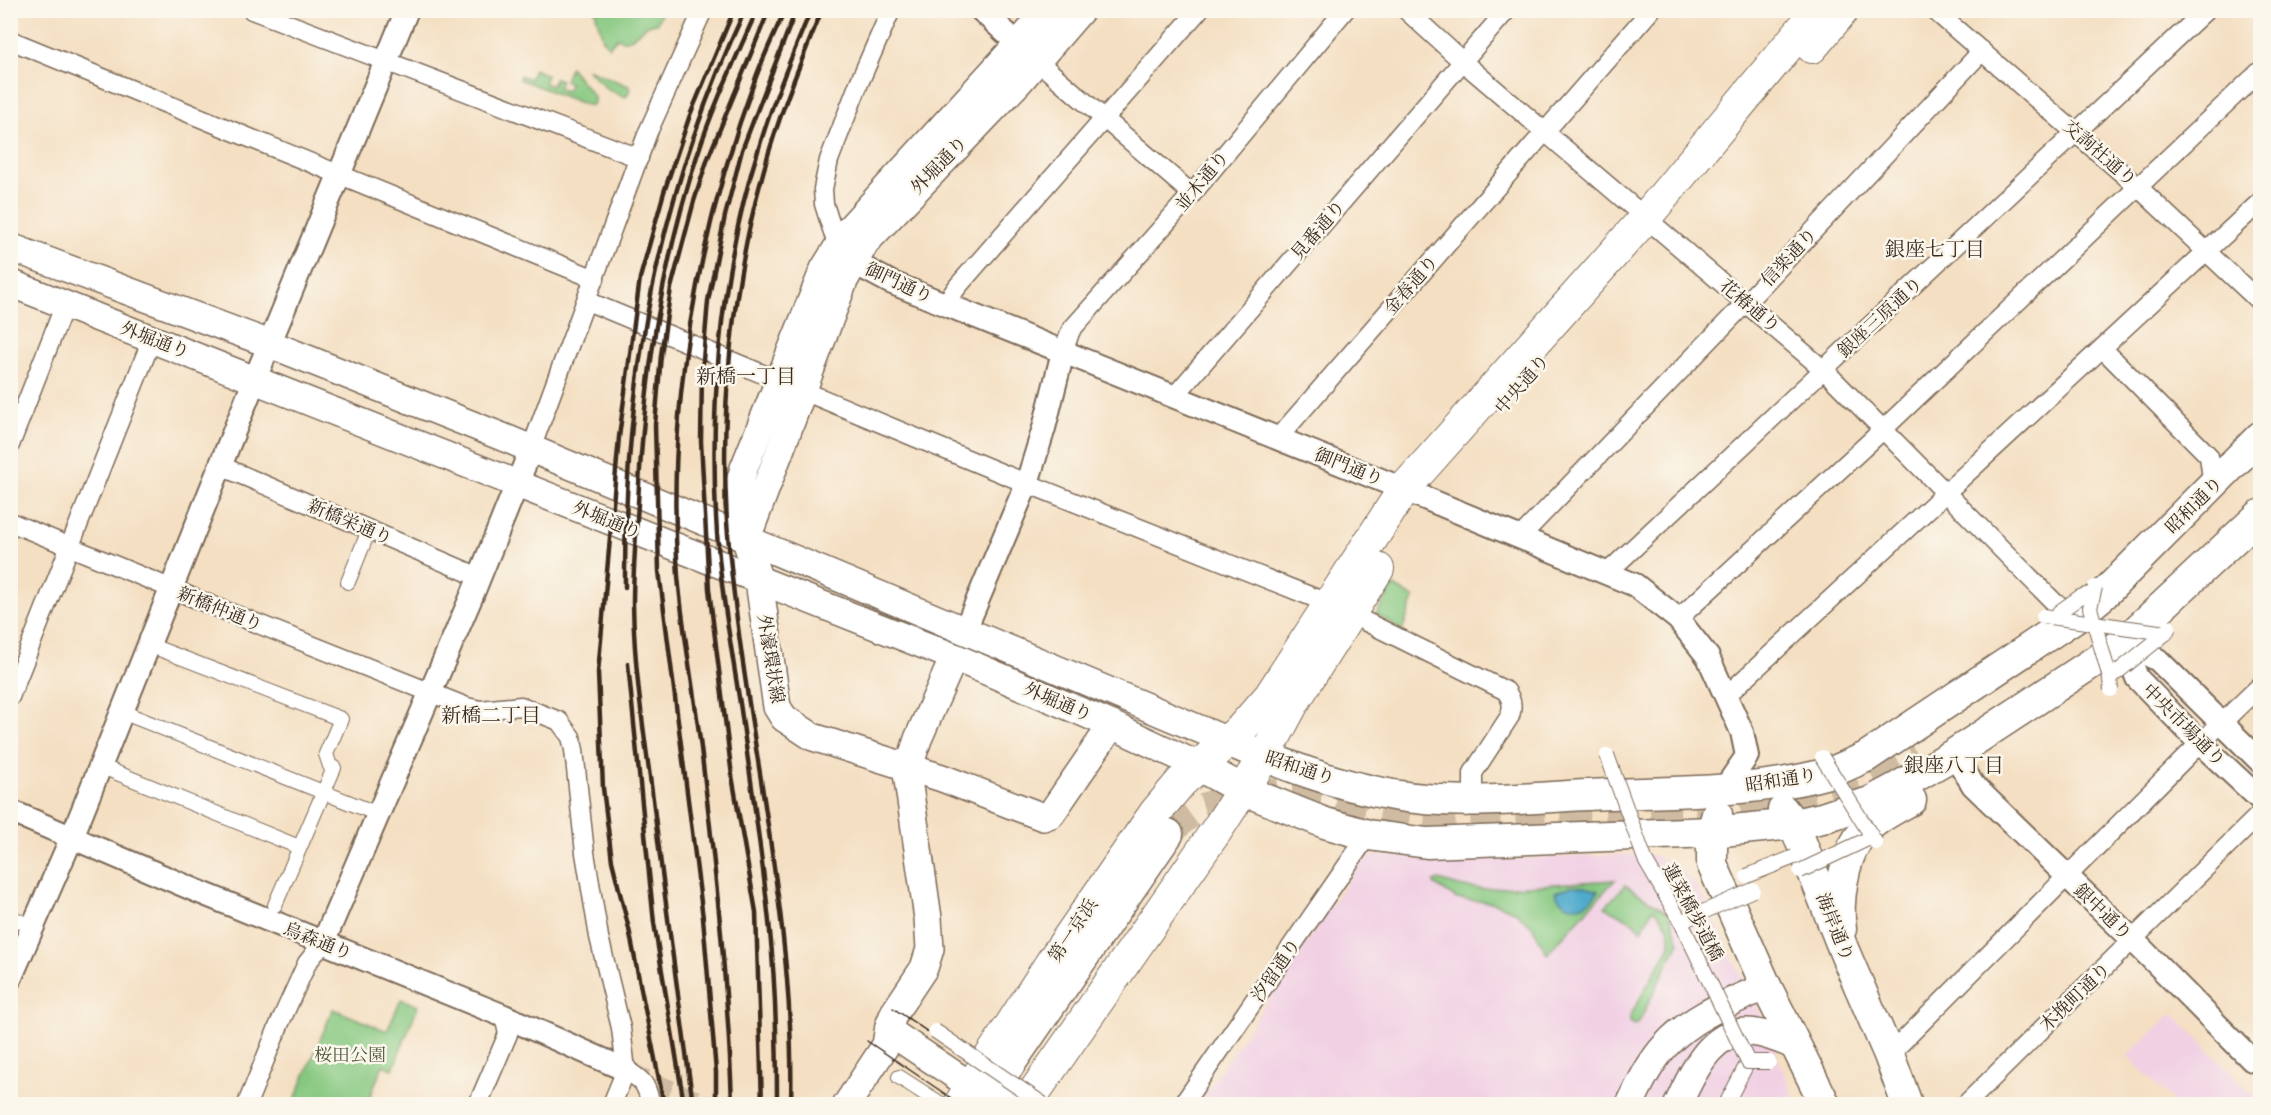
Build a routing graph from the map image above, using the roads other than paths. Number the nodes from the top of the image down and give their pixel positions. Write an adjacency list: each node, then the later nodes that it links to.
1 (252, 10): 20 (street)
2 (407, 10): 20 (street)
3 (703, 10): 26 (street)
4 (891, 10): 34 (street)
5 (981, 10): 19 (street)
6 (1048, 10): 19 (main road, 外堀通り)
7 (1080, 10): 19 (main road, 外堀通り)
8 (1199, 10): 23 (street)
9 (1345, 10): 29 (street, 並木通り)
10 (1406, 10): 21 (street, 花椿通り)
11 (1507, 10): 21 (street, 見番通り)
12 (1651, 10): 24 (street, 金春通り)
13 (1818, 10): 31 (highway, 中央通り)
14 (1843, 10): 31 (highway, 中央通り)
15 (1934, 10): 18 (street, 交詢社通り)
16 (2206, 10): 25 (street, 銀座三原通り)
17 (10, 40): 27 (street)
18 (1982, 51): 25 (street, 交詢社通り); 38 (street, 信楽通り)
19 (1028, 53): 23 (street); 34 (main road, 外堀通り)
20 (386, 62): 26 (street); 27 (street)
21 (1463, 62): 24 (street, 花椿通り); 50 (street, 見番通り)
22 (2260, 70): 28 (street)
23 (1105, 119): 29 (street); 41 (street)
24 (1546, 132): 31 (street, 花椿通り); 53 (street, 金春通り)
25 (2076, 132): 28 (street, 交詢社通り); 46 (street, 銀座三原通り)
26 (639, 158): 35 (street)
27 (339, 175): 35 (street); 43 (street)
28 (2138, 187): 33 (street, 交詢社通り); 51 (street)
29 (1192, 194): 45 (street, 並木通り)
30 (2260, 202): 33 (street)
31 (1651, 223): 38 (street, 花椿通り); 62 (highway, 中央通り)
32 (10, 247): 43 (main road, 外堀通り)
33 (2208, 251): 39 (street, 交詢社通り); 44 (street)
34 (845, 253): 41 (street, 御門通り); 48 (main road, 外堀通り); 49 (main road, 外堀通り)
35 (595, 279): 37 (street)
36 (10, 284): 40 (main road, 外堀通り)
37 (587, 301): 48 (street); 55 (street)
38 (1746, 302): 46 (street, 花椿通り); 69 (street, 信楽通り)
39 (2260, 302)
40 (65, 304): 42 (main road, 外堀通り); 54 (street)
41 (945, 304): 45 (street, 御門通り)
42 (152, 339): 47 (main road, 外堀通り); 71 (street)
43 (270, 344): 47 (street); 55 (main road, 外堀通り)
44 (2103, 349): 60 (street); 61 (street)
45 (1063, 352): 50 (street, 御門通り); 58 (street)
46 (1824, 370): 51 (street, 花椿通り); 72 (street, 銀座三原通り)
47 (255, 379): 57 (street); 59 (main road, 外堀通り)
48 (778, 380): 49 (street); 68 (main road, 外堀通り)
49 (803, 390): 58 (street); 68 (main road, 外堀通り)
50 (1173, 398): 53 (street, 御門通り)
51 (1884, 428): 61 (street, 花椿通り); 80 (street)
52 (2260, 437): 60 (main road, 昭和通り)
53 (1277, 439): 62 (street, 御門通り)
54 (10, 445)
55 (531, 449): 59 (street); 68 (main road, 外堀通り)
56 (2260, 465): 64 (main road); 94 (main road)
57 (221, 466): 67 (street, 新橋栄通り); 76 (street)
58 (1027, 483): 78 (street); 81 (street)
59 (518, 484): 73 (street); 74 (main road, 外堀通り)
60 (2212, 486): 64 (main road, 昭和通り)
61 (1947, 492): 77 (street, 花椿通り); 87 (street)
62 (1413, 493): 69 (street, 御門通り); 78 (highway, 中央通り)
63 (2260, 501): 70 (main road)
64 (2186, 513): 77 (main road, 昭和通り)
65 (2260, 514): 70 (main road)
66 (10, 522): 71 (street, 新橋仲通り)
67 (369, 530): 73 (street, 新橋栄通り); 75 (street)
68 (747, 538): 74 (main road, 外濠環状線); 81 (main road, 外堀通り)
69 (1519, 538): 72 (street, 御門通り)
70 (2230, 542): 82 (main road)
71 (70, 547): 76 (street, 新橋仲通り); 88 (street)
72 (1606, 574): 80 (street, 御門通り)
73 (479, 577): 86 (street)
74 (759, 581): 84 (main road, 外堀通り); 102 (main road, 外濠環状線)
75 (348, 582)
76 (172, 589): 83 (street); 86 (street, 新橋仲通り)
77 (2084, 607): 77 (street, bridge); 79 (street, bridge); 104 (main road, 昭和通り)
78 (1340, 610): 92 (highway, 中央通り); 97 (highway, 中央通り); 106 (street)
79 (2043, 616)
80 (1678, 619): 87 (street, 御門通り)
81 (965, 630): 92 (main road, 外堀通り)
82 (2124, 642): 90 (street, 中央市場通り); 93 (street, 中央市場通り); 95 (main road)
83 (149, 645): 89 (street); 105 (street)
84 (954, 657): 91 (main road, 外堀通り); 102 (main road)
85 (2260, 686): 90 (street)
86 (430, 692): 109 (street); 141 (street, 新橋仲通り)
87 (1726, 696): 104 (street, 御門通り)
88 (10, 697)
89 (122, 712): 100 (street); 105 (street)
90 (2222, 722): 93 (street); 99 (street, 中央市場通り)
91 (1112, 725): 101 (main road, 外堀通り); 102 (main road, 外濠環状線)
92 (1228, 741): 97 (main road, 昭和通り); 101 (highway, 中央通り)
93 (2200, 743): 107 (street, 中央市場通り); 122 (street)
94 (1912, 746)
95 (1954, 754): 111 (main road); 122 (street, 銀中通り); 130 (main road)
96 (1607, 755): 138 (street, 蓮菜橋歩道橋, bridge)
97 (1264, 757): 103 (highway, 中央通り); 106 (main road, 昭和通り)
98 (1822, 757): 120 (street, bridge)
99 (2260, 761)
100 (100, 766): 116 (street); 117 (street)
101 (1199, 766): 103 (main road); 143 (highway, 第一京浜)
102 (908, 767): 134 (main road)
103 (1243, 788): 115 (main road); 150 (highway)
104 (1725, 788): 106 (main road, 昭和通り); 111 (main road, 海岸通り); 112 (main road)
105 (322, 792): 109 (street); 117 (street)
106 (1473, 800)
107 (2260, 800)
108 (10, 811): 116 (street, 烏森通り)
109 (378, 814): 129 (street)
110 (2260, 814): 128 (street, 木挽町通り)
111 (1794, 824): 112 (main road); 130 (main road, 海岸通り)
112 (1712, 832): 114 (main road); 119 (main road)
113 (1168, 834): 143 (main road)
114 (1653, 834): 115 (main road); 119 (main road)
115 (1368, 836): 151 (street, 汐留通り)
116 (72, 837): 127 (street); 129 (street, 烏森通り)
117 (299, 847): 124 (street)
118 (1794, 856): 121 (street, bridge)
119 (1712, 864): 132 (main road)
120 (1800, 871)
121 (1747, 876)
122 (2066, 876): 128 (street, 銀中通り); 137 (street)
123 (1753, 890): 126 (street, bridge)
124 (275, 904)
125 (10, 917): 127 (street)
126 (1687, 919)
127 (33, 927): 131 (street)
128 (2134, 941): 140 (street, 銀中通り); 157 (street, 木挽町通り)
129 (323, 943): 133 (street, 烏森通り); 144 (street)
130 (1844, 951): 137 (main road, 海岸通り)
131 (10, 979)
132 (1766, 986): 136 (main road); 152 (main road)
133 (504, 1016): 141 (street, 烏森通り); 145 (street)
134 (889, 1026): 143 (main road); 148 (main road)
135 (935, 1031): 150 (street, bridge)
136 (1796, 1046): 153 (main road); 155 (main road)
137 (1889, 1055): 156 (main road, 海岸通り)
138 (1748, 1062): 139 (street, bridge); 154 (street)
139 (1769, 1062)
140 (2260, 1062)
141 (626, 1070): 146 (street); 147 (street)
142 (899, 1077): 149 (street)
143 (971, 1098): 150 (main road)
144 (247, 1104)
145 (478, 1104)
146 (612, 1104)
147 (651, 1104)
148 (847, 1104)
149 (941, 1104)
150 (1033, 1104)
151 (1183, 1104)
152 (1630, 1104)
153 (1678, 1104)
154 (1726, 1104)
155 (1825, 1104)
156 (1907, 1104)
157 (1966, 1104)

